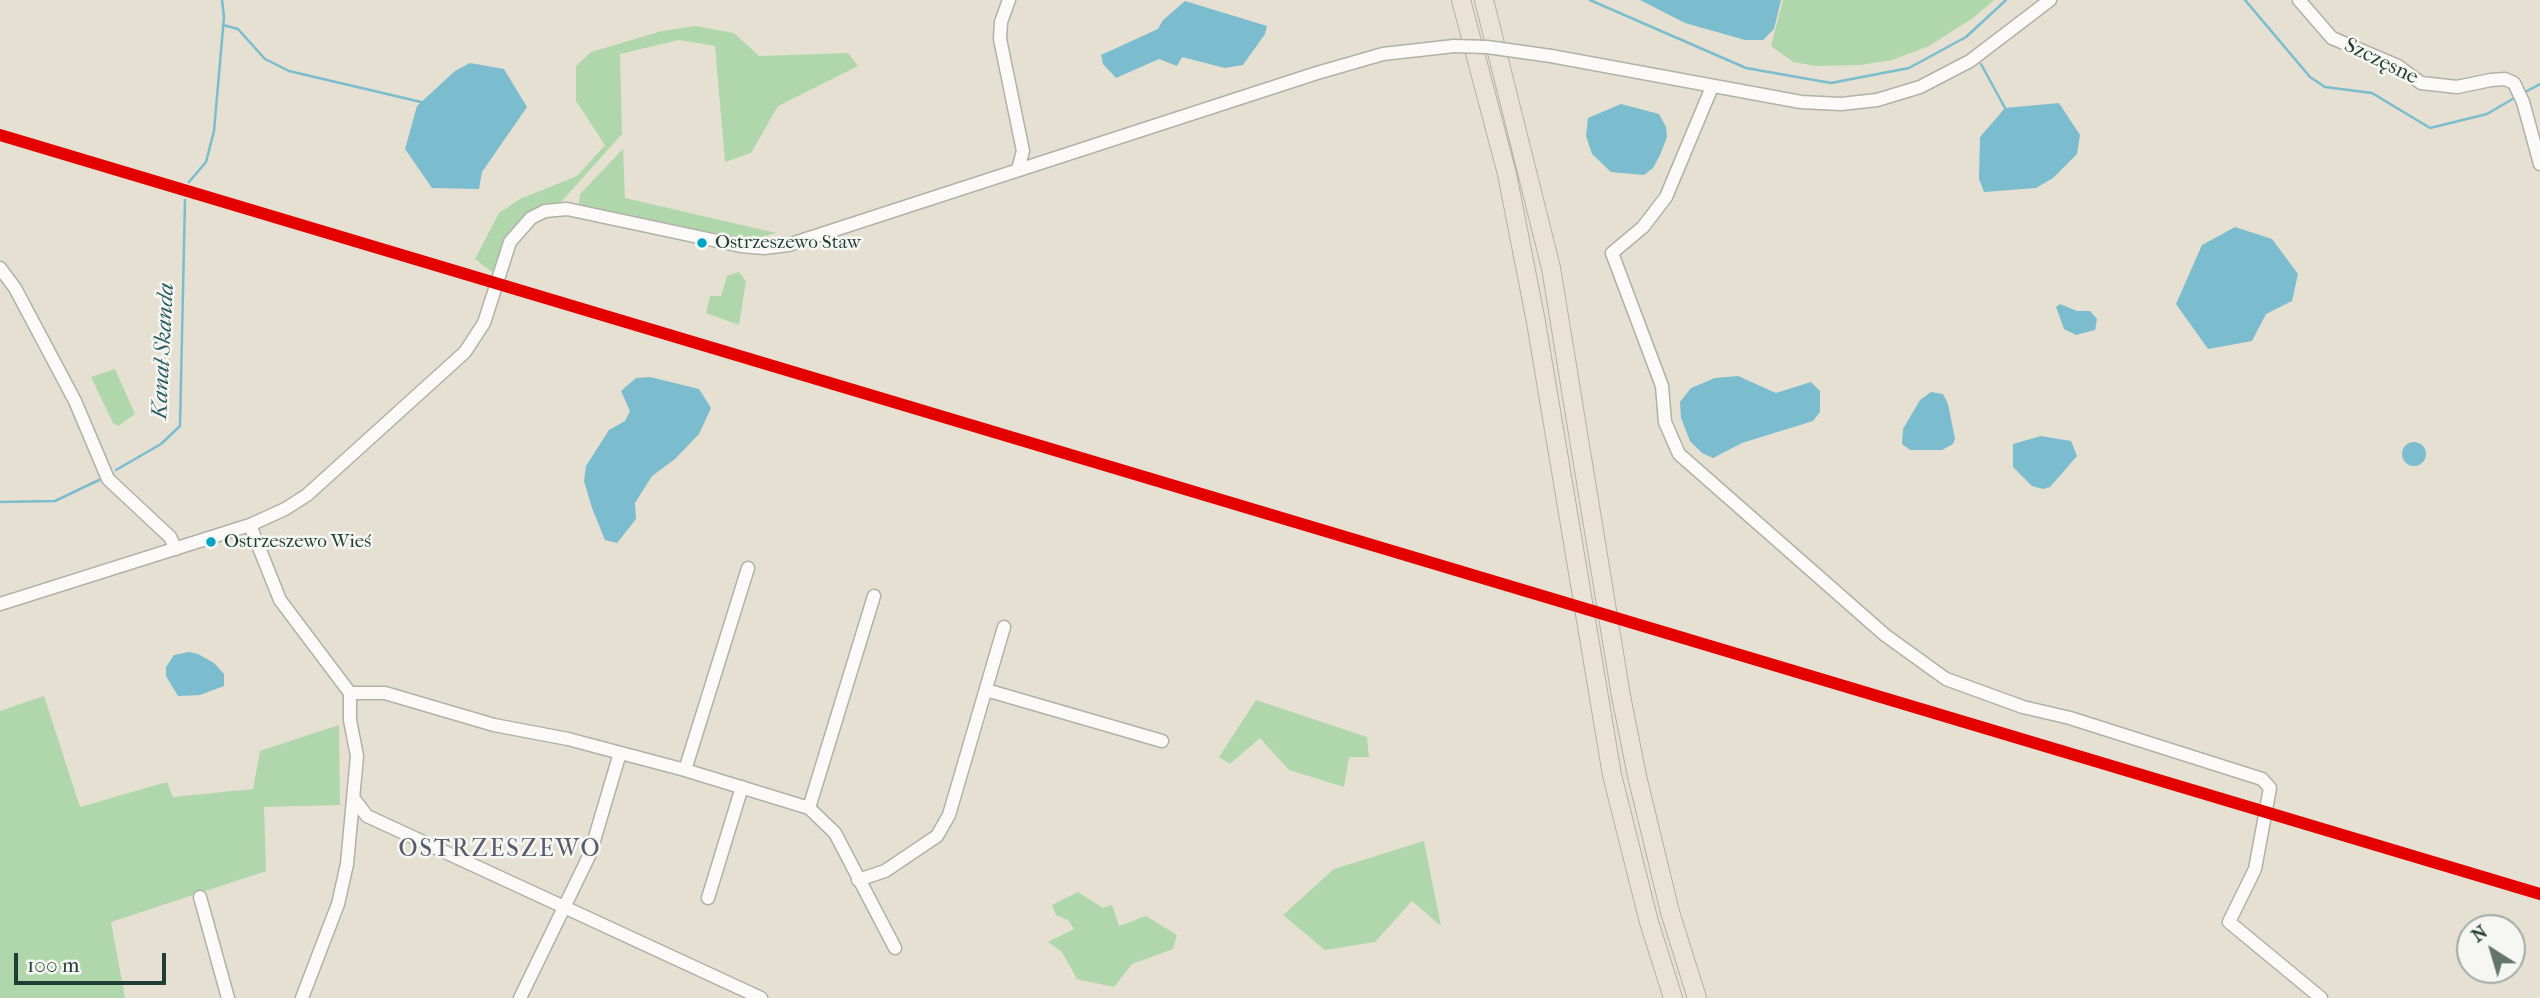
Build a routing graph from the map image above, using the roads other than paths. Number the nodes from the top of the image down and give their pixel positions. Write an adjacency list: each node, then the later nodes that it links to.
1 (1009, 0): 8 (street)
2 (1461, 0): 33 (highway)
3 (1484, 0): 34 (highway)
4 (2050, 0): 6 (street)
5 (2299, 0): 7 (street, Szczęsne)
6 (1712, 87): 8 (street, bridge); 35 (street)
7 (2540, 164)
8 (1018, 170): 10 (street)
9 (0, 268): 11 (street)
10 (250, 525): 11 (street); 17 (street)
11 (176, 549): 14 (street)
12 (748, 568): 20 (street)
13 (874, 596): 23 (street)
14 (0, 604)
15 (1004, 627): 16 (street)
16 (986, 690): 18 (street); 24 (street)
17 (350, 693): 19 (street); 22 (street)
18 (1162, 741)
19 (620, 753): 20 (street); 27 (street)
20 (685, 770): 21 (street)
21 (742, 787): 23 (street); 26 (street)
22 (354, 799): 27 (street); 30 (street)
23 (809, 808): 24 (street)
24 (858, 880): 28 (street)
25 (200, 897): 29 (street)
26 (708, 898)
27 (563, 905): 31 (street); 32 (street)
28 (895, 948)
29 (228, 998)
30 (302, 998)
31 (520, 998)
32 (761, 998)
33 (1673, 998)
34 (1697, 998)
35 (2321, 998)

